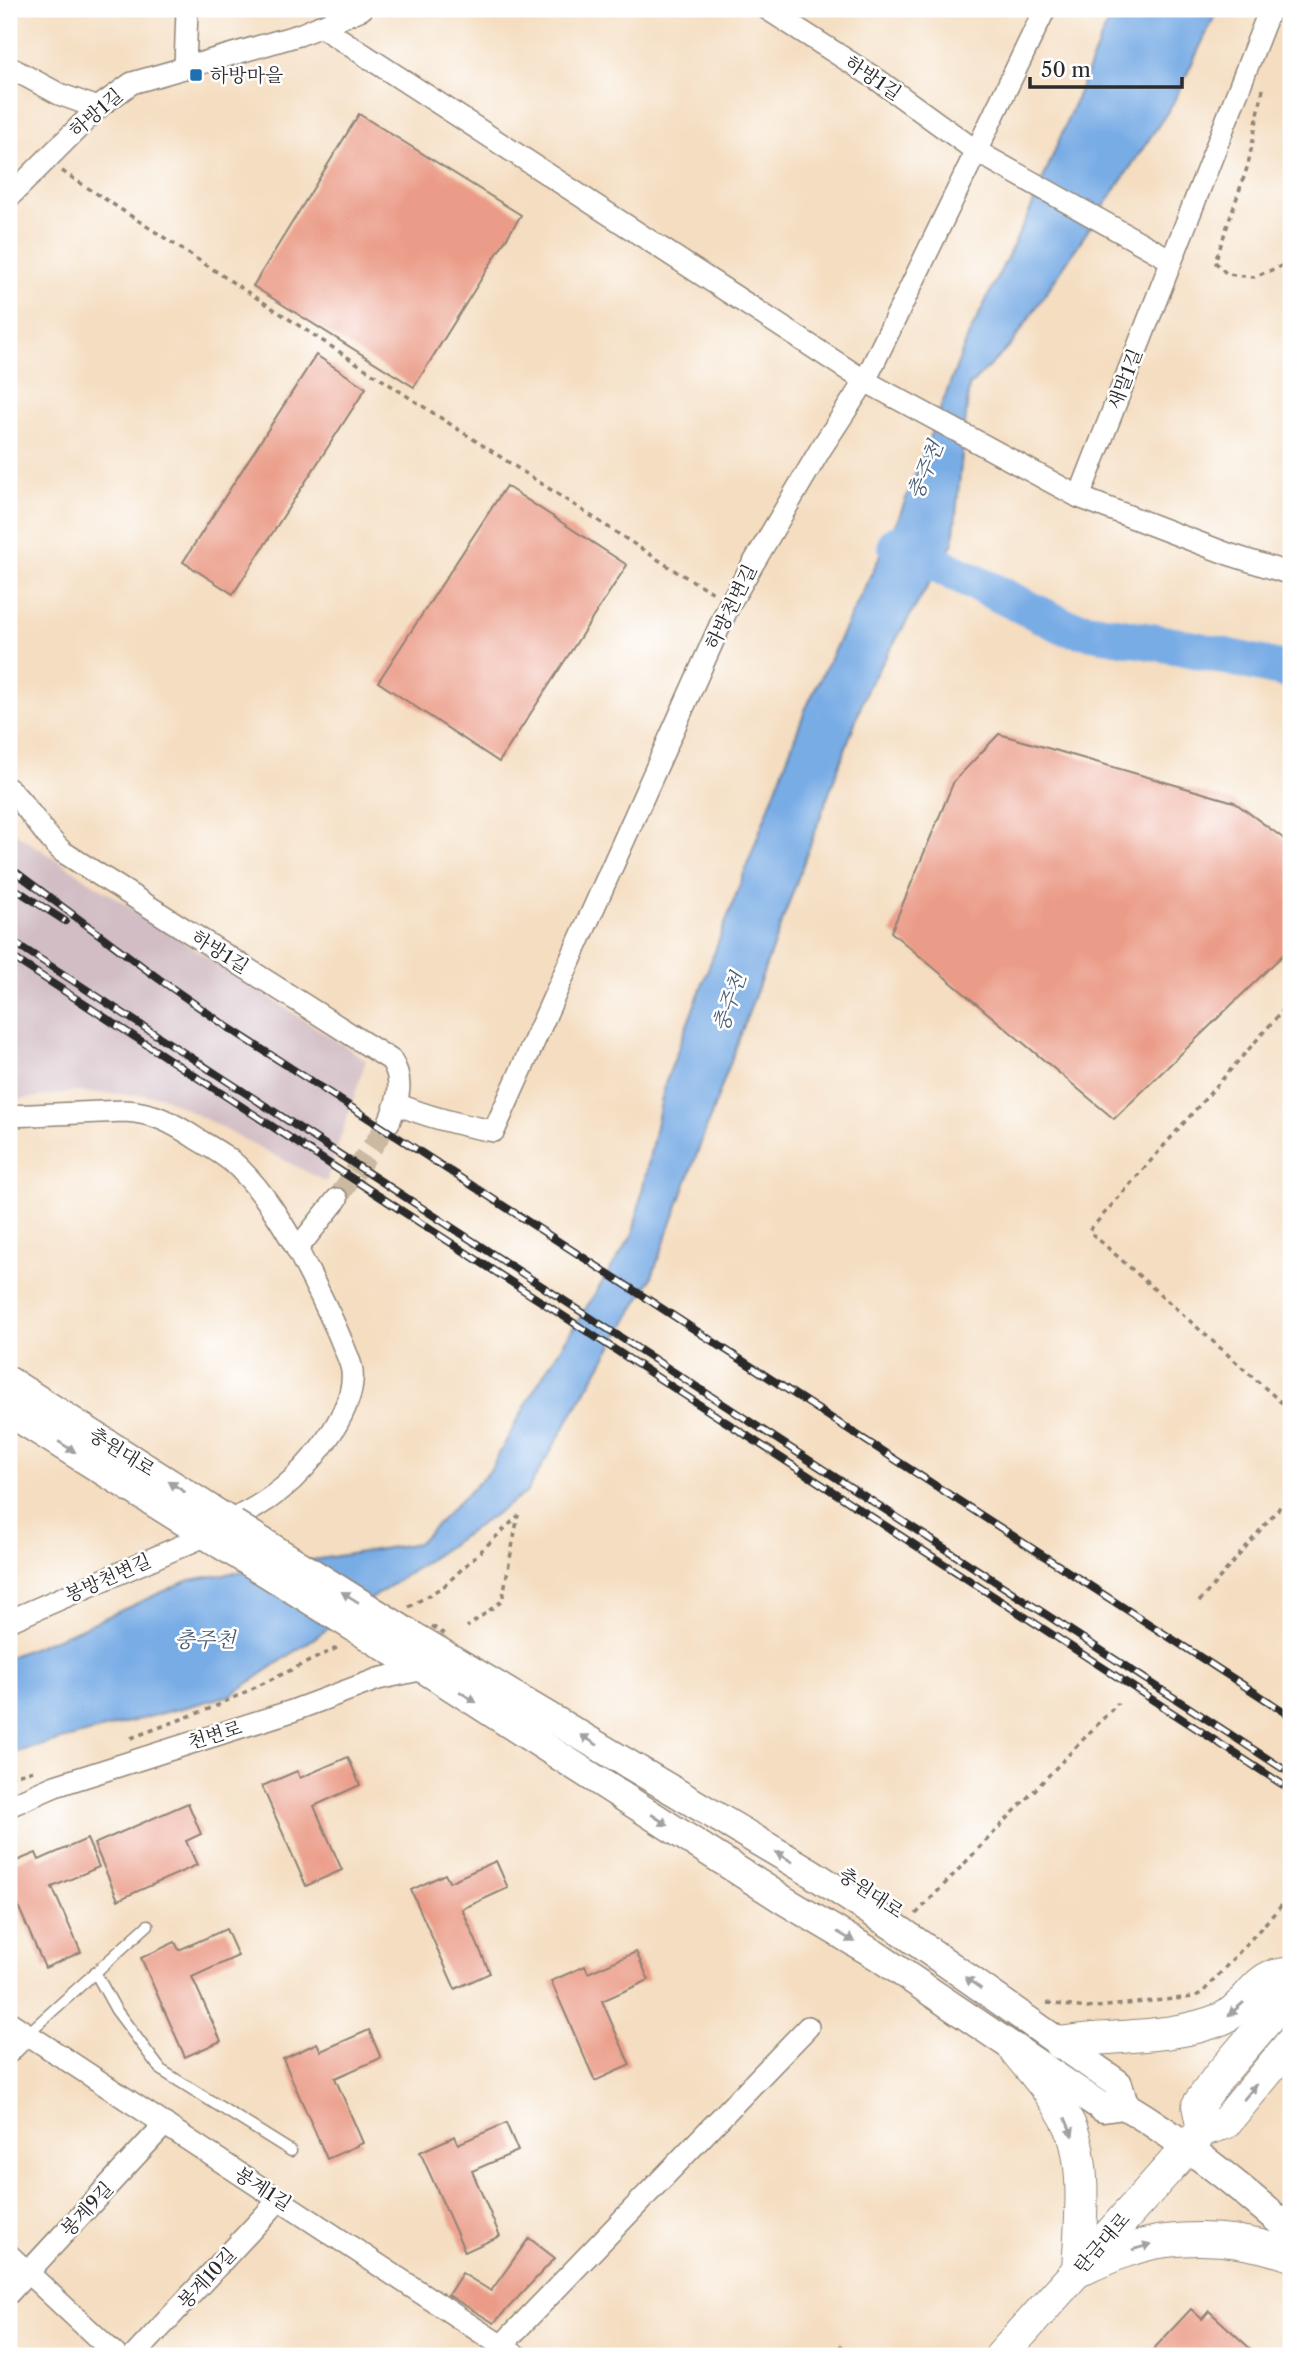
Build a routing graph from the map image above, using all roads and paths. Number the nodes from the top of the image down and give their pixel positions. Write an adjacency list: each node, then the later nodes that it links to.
1 (187, 9): 8 (street)
2 (767, 9): 11 (street, 하방1길)
3 (1045, 9): 11 (street, 하방천변길)
4 (1269, 9): 14 (street, 새말1길)
5 (357, 10): 6 (street, 하방1길)
6 (320, 26): 8 (street, 하방1길); 16 (street)
7 (9, 66): 10 (street)
8 (185, 68): 10 (street, 하방1길)
9 (1264, 84): 15 (path)
10 (98, 108): 12 (street, 하방1길)
11 (976, 151): 14 (street, 하방1길); 16 (street, 하방천변길)
12 (45, 160): 13 (street, 하방1길); 19 (path)
13 (9, 197)
14 (1171, 260): 17 (street, 새말1길)
15 (1291, 262)
16 (865, 381): 17 (street); 19 (street, 하방천변길)
17 (1079, 497): 18 (street)
18 (1291, 574)
19 (730, 603): 22 (street, 하방천변길)
20 (9, 789): 22 (street, 하방1길)
21 (1291, 1001): 27 (path)
22 (393, 1113)
23 (9, 1116): 25 (street)
24 (337, 1199): 25 (street)
25 (297, 1248): 30 (street)
26 (9, 1381): 30 (street, 충원대로, one-way to 26)
27 (1291, 1411)
28 (9, 1412): 30 (street, 충원대로, one-way to 30)
29 (1291, 1494): 31 (path)
30 (223, 1531): 32 (street, 봉방천변길); 34 (street, bridge)
31 (1199, 1602)
32 (9, 1621)
33 (467, 1627): 34 (path)
34 (402, 1630): 36 (street, 충원대로); 44 (street, 충원대로, one-way to 34)
35 (349, 1641): 38 (path)
36 (424, 1669): 41 (street, 천변로); 54 (street, 충원대로, one-way to 54)
37 (1118, 1703): 44 (path)
38 (130, 1739)
39 (46, 1767): 40 (path)
40 (9, 1777)
41 (9, 1807)
42 (1291, 1895): 48 (path)
43 (148, 1925): 45 (lane)
44 (901, 1931): 52 (street, 충원대로, one-way to 44)
45 (95, 1972): 51 (lane); 59 (lane)
46 (1291, 1973): 52 (main road, one-way to 52)
47 (1291, 1993): 58 (main road)
48 (1042, 2003)
49 (9, 2022): 51 (street, 봉계1길)
50 (808, 2027): 67 (street)
51 (27, 2034): 55 (street); 57 (street, 봉계1길)
52 (1060, 2043): 56 (street, 충원대로)
53 (1291, 2043): 58 (main road, 탄금대로, one-way to 53)
54 (1016, 2051): 56 (street, 충원대로); 64 (main road, one-way to 64)
55 (9, 2052)
56 (1124, 2105): 58 (street, 충원대로)
57 (165, 2124): 60 (street, 봉계1길); 65 (street, 봉계9길)
58 (1196, 2139): 61 (street, 충원대로); 64 (main road, 탄금대로)
59 (291, 2151)
60 (279, 2200): 67 (street, 봉계1길); 69 (street, 봉계10길)
61 (1291, 2231)
62 (9, 2255): 65 (street)
63 (1291, 2255): 64 (main road, one-way to 63)
64 (1079, 2271): 70 (main road, 탄금대로)
65 (27, 2273): 66 (street, 봉계9길); 68 (street)
66 (9, 2293)
67 (509, 2351)
68 (117, 2356)
69 (134, 2356)
70 (1001, 2356)

